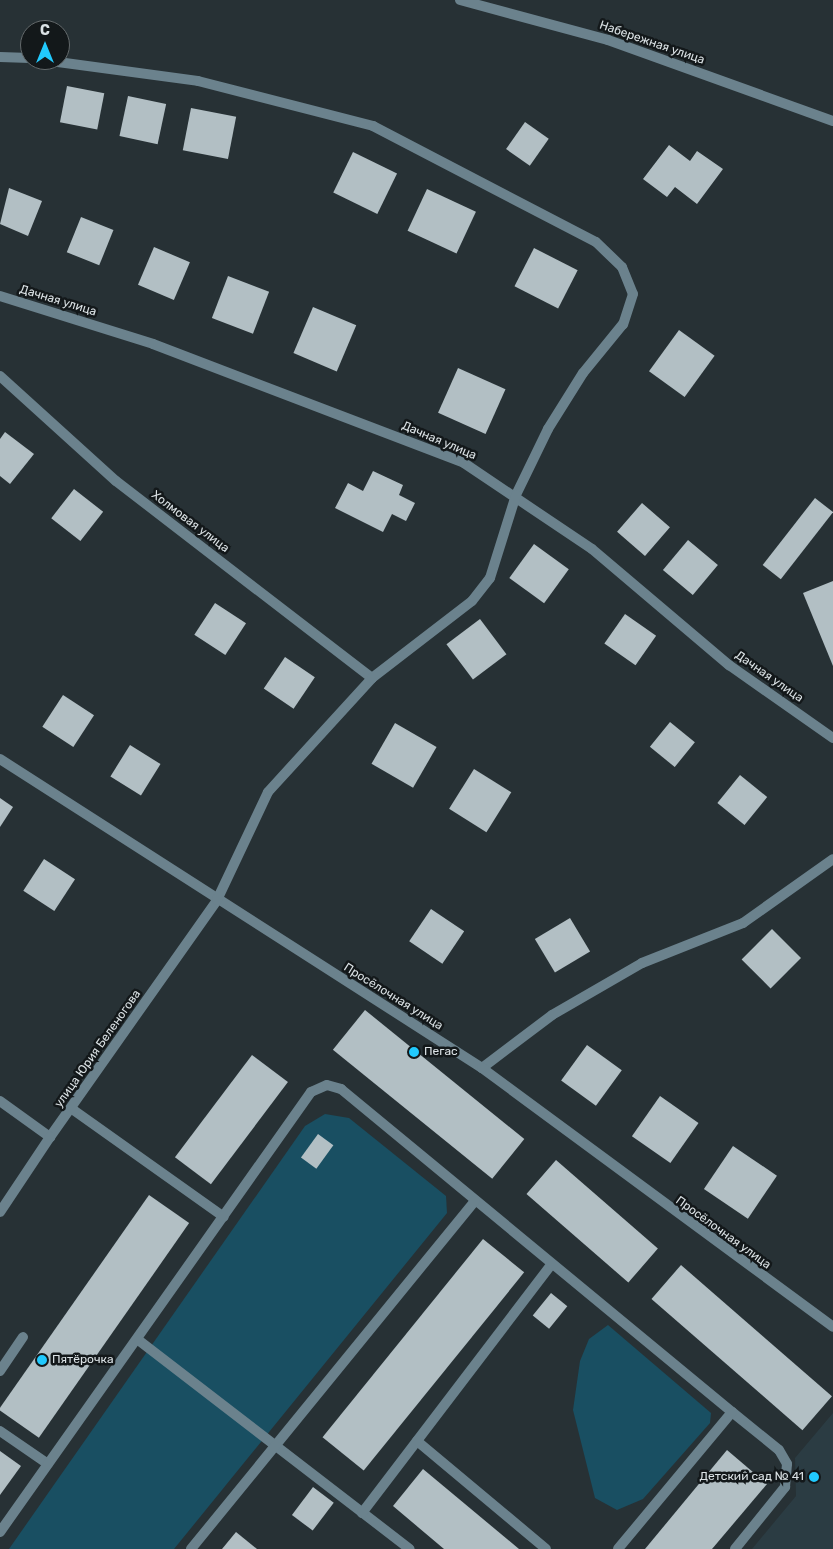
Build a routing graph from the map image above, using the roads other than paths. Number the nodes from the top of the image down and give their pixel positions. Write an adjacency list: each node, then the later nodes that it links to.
1 (460, 0): 5 (street, Набережная улица)
2 (0, 57): 3 (street)
3 (20, 58)
4 (70, 64): 8 (street, улица Юрия Беленогова)
5 (833, 121)
6 (0, 296): 8 (street, Дачная улица)
7 (0, 376): 9 (street, Холмовая улица)
8 (516, 495): 9 (street, улица Юрия Беленогова); 10 (street, Дачная улица)
9 (372, 678): 13 (street, улица Юрия Беленогова)
10 (833, 738)
11 (0, 759): 13 (street, Просёлочная улица)
12 (833, 859): 14 (street)
13 (217, 900): 14 (street, Просёлочная улица); 16 (street, улица Юрия Беленогова)
14 (482, 1068): 22 (street, Просёлочная улица)
15 (0, 1101): 17 (street)
16 (72, 1109): 17 (street, улица Юрия Беленогова); 20 (street)
17 (50, 1137): 19 (street, улица Юрия Беленогова)
18 (475, 1200): 20 (street); 21 (street); 29 (street)
19 (0, 1212)
20 (224, 1217): 24 (street)
21 (552, 1264): 26 (street); 28 (street)
22 (833, 1327)
23 (23, 1336): 25 (street)
24 (138, 1339): 29 (street); 30 (street)
25 (0, 1371)
26 (732, 1412): 36 (street); 37 (street)
27 (0, 1432): 30 (street)
28 (418, 1440): 31 (street); 35 (street)
29 (275, 1445): 31 (street); 33 (street)
30 (48, 1464): 32 (street)
31 (362, 1512): 34 (street)
32 (0, 1532)
33 (191, 1549)
34 (410, 1549)
35 (546, 1549)
36 (618, 1549)
37 (735, 1549)

